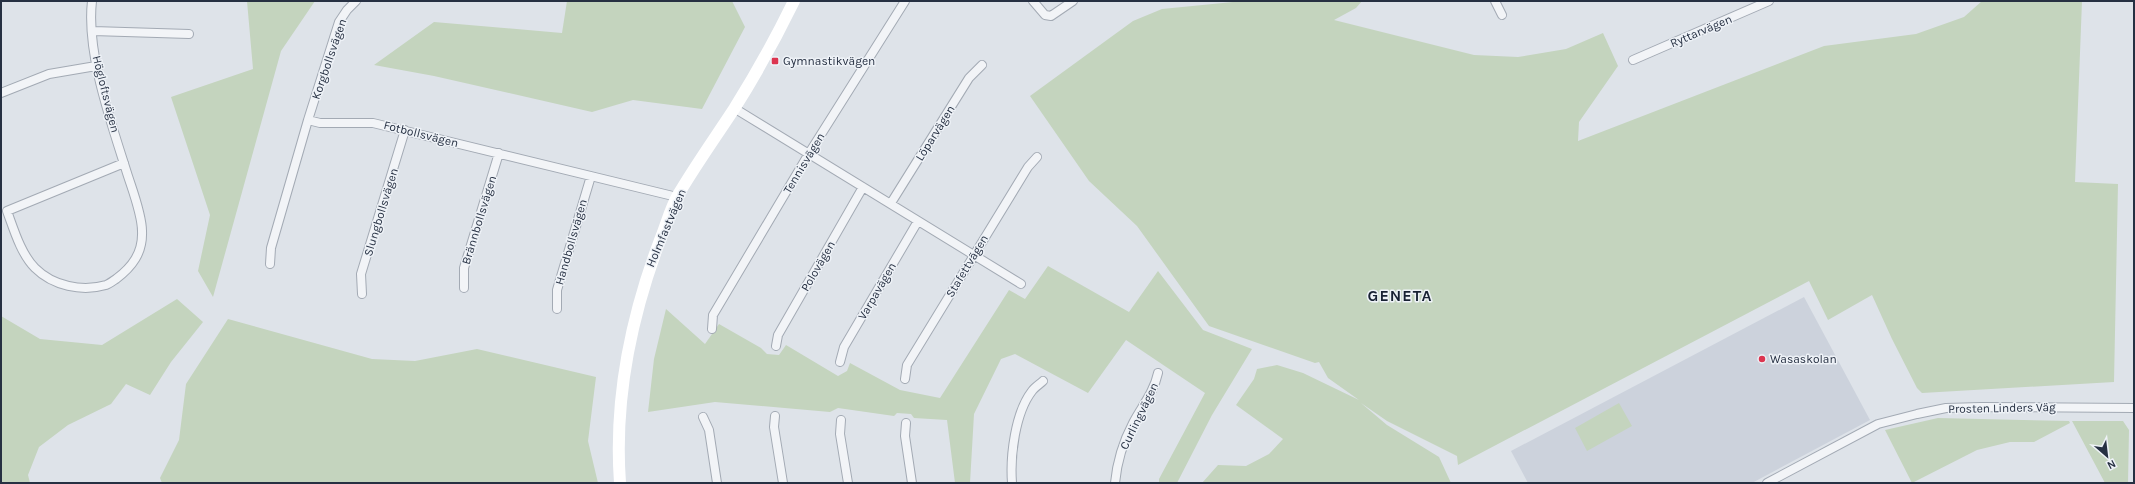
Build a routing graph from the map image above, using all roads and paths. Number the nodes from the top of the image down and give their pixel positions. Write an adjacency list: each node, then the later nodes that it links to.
1 (92, 1): 10 (street, Högloftsvägen)
2 (356, 1): 17 (street, Korgbollsvägen)
3 (794, 1): 16 (street, Holmfastvägen)
4 (905, 1): 20 (street, Tennisvägen)
5 (1033, 1): 6 (street)
6 (1072, 1)
7 (1495, 1): 9 (street)
8 (1769, 1): 12 (street, Ryttarvägen)
9 (1502, 15)
10 (93, 31): 11 (street); 14 (street, Högloftsvägen)
11 (189, 34)
12 (1633, 60)
13 (982, 65): 26 (street, Löparvägen)
14 (96, 66): 15 (street); 22 (street, Högloftsvägen)
15 (1, 93)
16 (734, 108): 20 (street); 25 (street, Holmfastvägen)
17 (308, 120): 18 (street, Fotbollsvägen); 30 (street)
18 (405, 130): 19 (street, Fotbollsvägen); 33 (street, Slungbollsvägen)
19 (499, 153): 23 (street, Fotbollsvägen); 32 (street, Brännbollsvägen)
20 (808, 155): 24 (street); 35 (street, Tennisvägen)
21 (1037, 157): 29 (street, Stafettvägen)
22 (124, 163): 27 (street, Högloftsvägen); 27 (street, Högloftsvägen)
23 (591, 176): 25 (street, Fotbollsvägen); 34 (street, Handbollsvägen)
24 (863, 186): 26 (street); 36 (street, Polovägen)
25 (677, 197): 46 (street, Holmfastvägen)
26 (891, 203): 28 (street)
27 (4, 212)
28 (918, 221): 29 (street); 37 (street, Varpavägen)
29 (974, 254): 31 (street); 39 (street, Stafettvägen)
30 (270, 264)
31 (1021, 284)
32 (464, 288)
33 (362, 294)
34 (557, 309)
35 (712, 329)
36 (776, 346)
37 (840, 362)
38 (1158, 373): 52 (street, Curlingvägen)
39 (905, 379)
40 (1043, 380): 51 (street)
41 (2134, 408): 53 (street, Prosten Linders Väg)
42 (774, 416): 48 (street)
43 (703, 417): 47 (street)
44 (841, 420): 49 (street)
45 (906, 423): 50 (street)
46 (620, 483)
47 (718, 483)
48 (783, 483)
49 (848, 483)
50 (912, 483)
51 (1012, 483)
52 (1114, 483)
53 (1767, 483)

